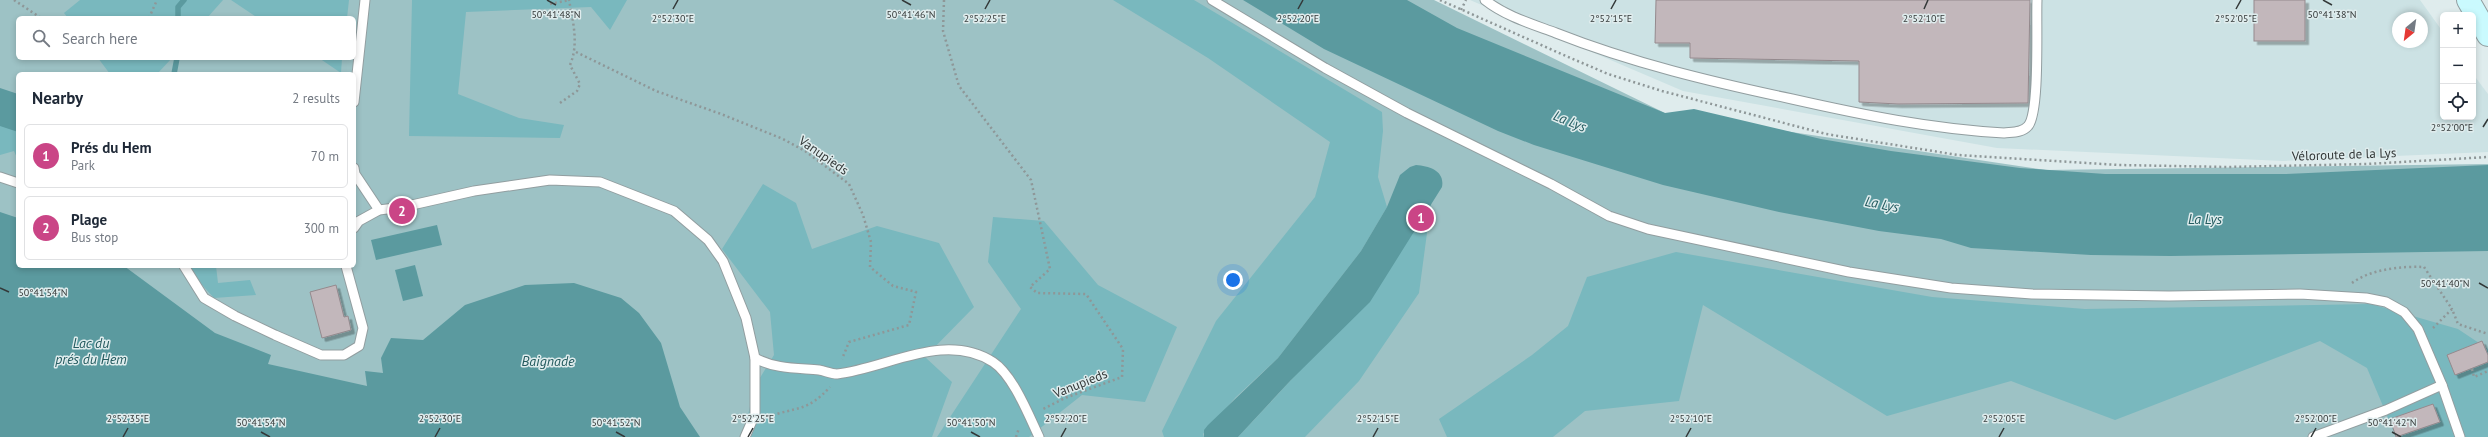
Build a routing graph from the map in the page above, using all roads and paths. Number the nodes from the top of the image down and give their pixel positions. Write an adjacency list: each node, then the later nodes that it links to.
1 (14, 0): 13 (path)
2 (157, 0): 14 (path)
3 (364, 0): 17 (lane)
4 (569, 0): 11 (path); 16 (path)
5 (944, 0): 37 (path, Vanupieds)
6 (1212, 0): 28 (lane)
7 (1466, 0): 12 (path)
8 (1484, 0): 9 (lane)
9 (2037, 0)
10 (2468, 0): 15 (main road)
11 (550, 4)
12 (1461, 10)
13 (38, 16)
14 (150, 16)
15 (2488, 35)
16 (576, 52): 18 (path); 35 (path, Vanupieds)
17 (356, 82)
18 (560, 103)
19 (2488, 157): 20 (path, Véloroute de la Lys)
20 (2200, 166)
21 (356, 176): 24 (lane)
22 (0, 177): 23 (lane)
23 (16, 182)
24 (379, 210): 25 (lane); 32 (lane)
25 (356, 225)
26 (185, 268): 27 (lane)
27 (347, 268)
28 (2338, 296): 29 (path); 31 (lane)
29 (2452, 310): 30 (path); 31 (path)
30 (2488, 334)
31 (2424, 340): 36 (lane)
32 (754, 358): 35 (lane); 39 (lane)
33 (2472, 369): 34 (path)
34 (2488, 371)
35 (836, 374): 37 (lane); 38 (path, Vanupieds)
36 (2442, 385): 42 (lane); 43 (lane)
37 (1029, 416): 40 (path, Vanupieds); 41 (lane)
38 (766, 418)
39 (745, 437)
40 (1016, 437)
41 (1039, 437)
42 (2313, 437)
43 (2460, 437)

